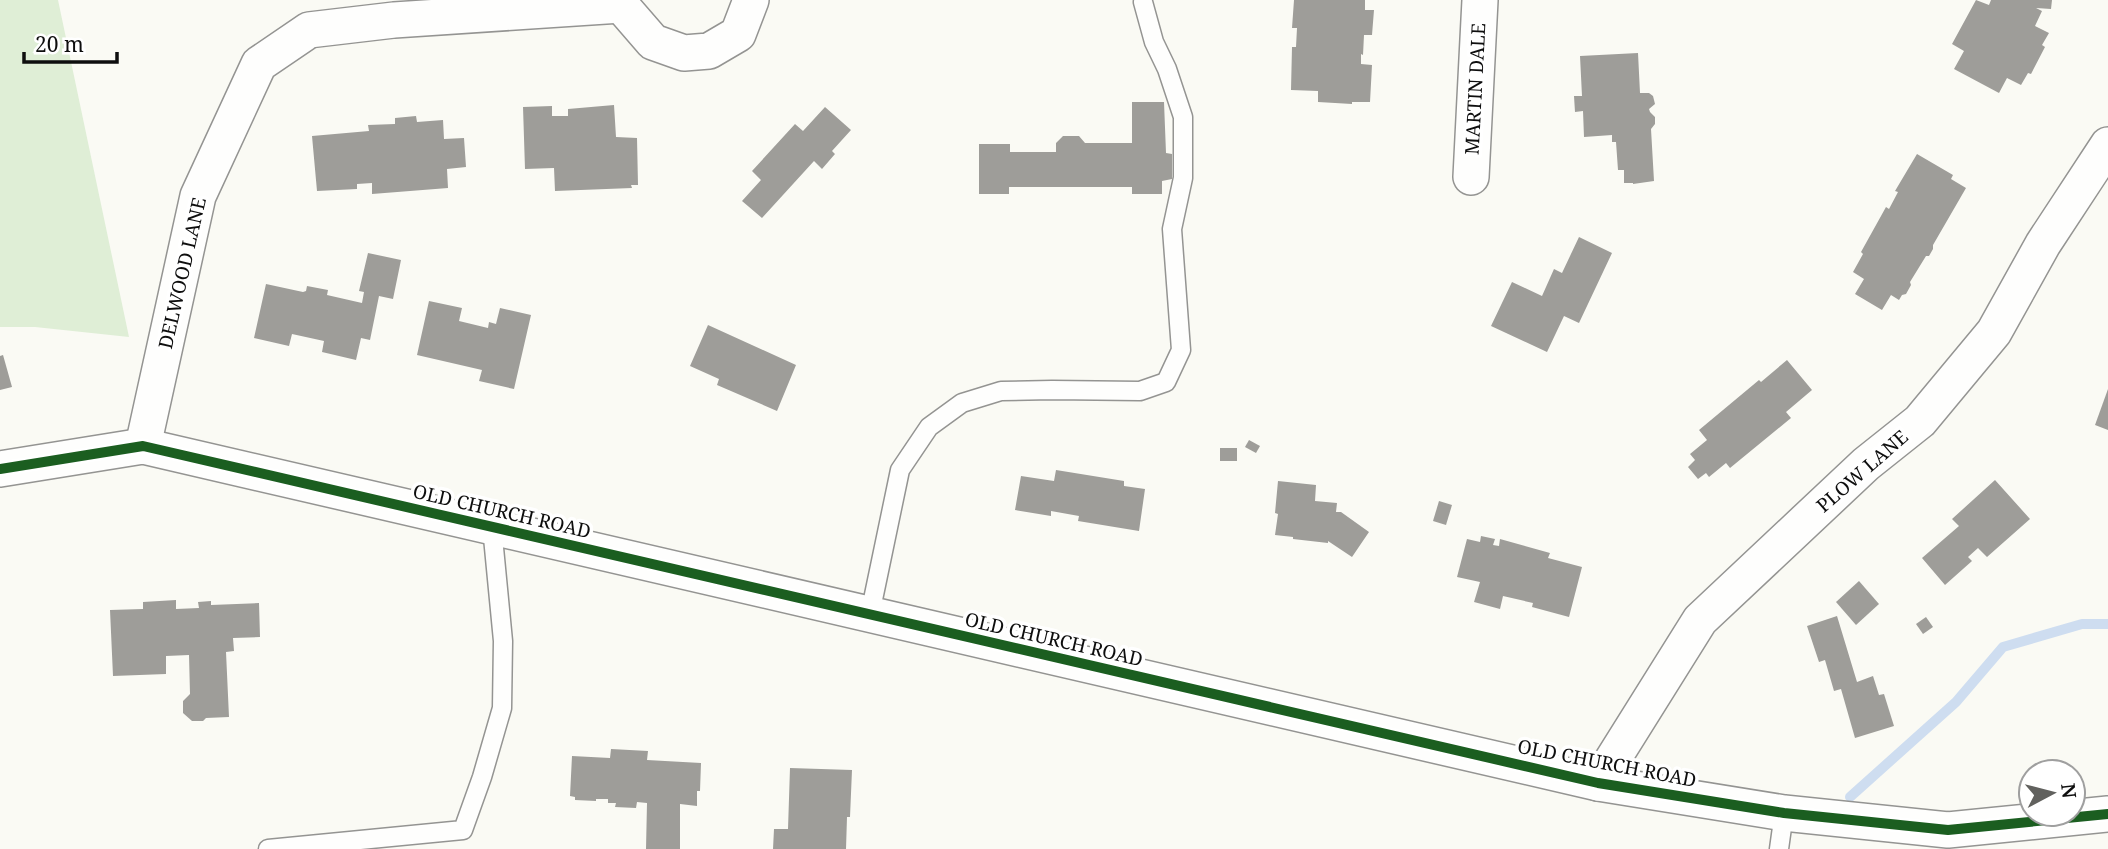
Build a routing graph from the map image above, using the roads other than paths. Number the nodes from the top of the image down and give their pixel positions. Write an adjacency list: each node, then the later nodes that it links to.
1 (751, 0): 3 (street, DELWOOD LANE)
2 (1480, 0): 6 (street, MARTIN DALE)
3 (622, 2): 7 (street, DELWOOD LANE)
4 (1143, 2): 10 (lane)
5 (2108, 145): 11 (street, PLOW LANE)
6 (1471, 177)
7 (144, 446): 8 (street, OLD CHURCH ROAD); 9 (street, OLD CHURCH ROAD)
8 (0, 469)
9 (492, 527): 10 (street, OLD CHURCH ROAD); 14 (lane)
10 (870, 614): 11 (street, OLD CHURCH ROAD)
11 (1598, 783): 12 (street, OLD CHURCH ROAD)
12 (1784, 813): 13 (street, OLD CHURCH ROAD); 15 (lane)
13 (2108, 814)
14 (268, 849)
15 (1779, 849)

